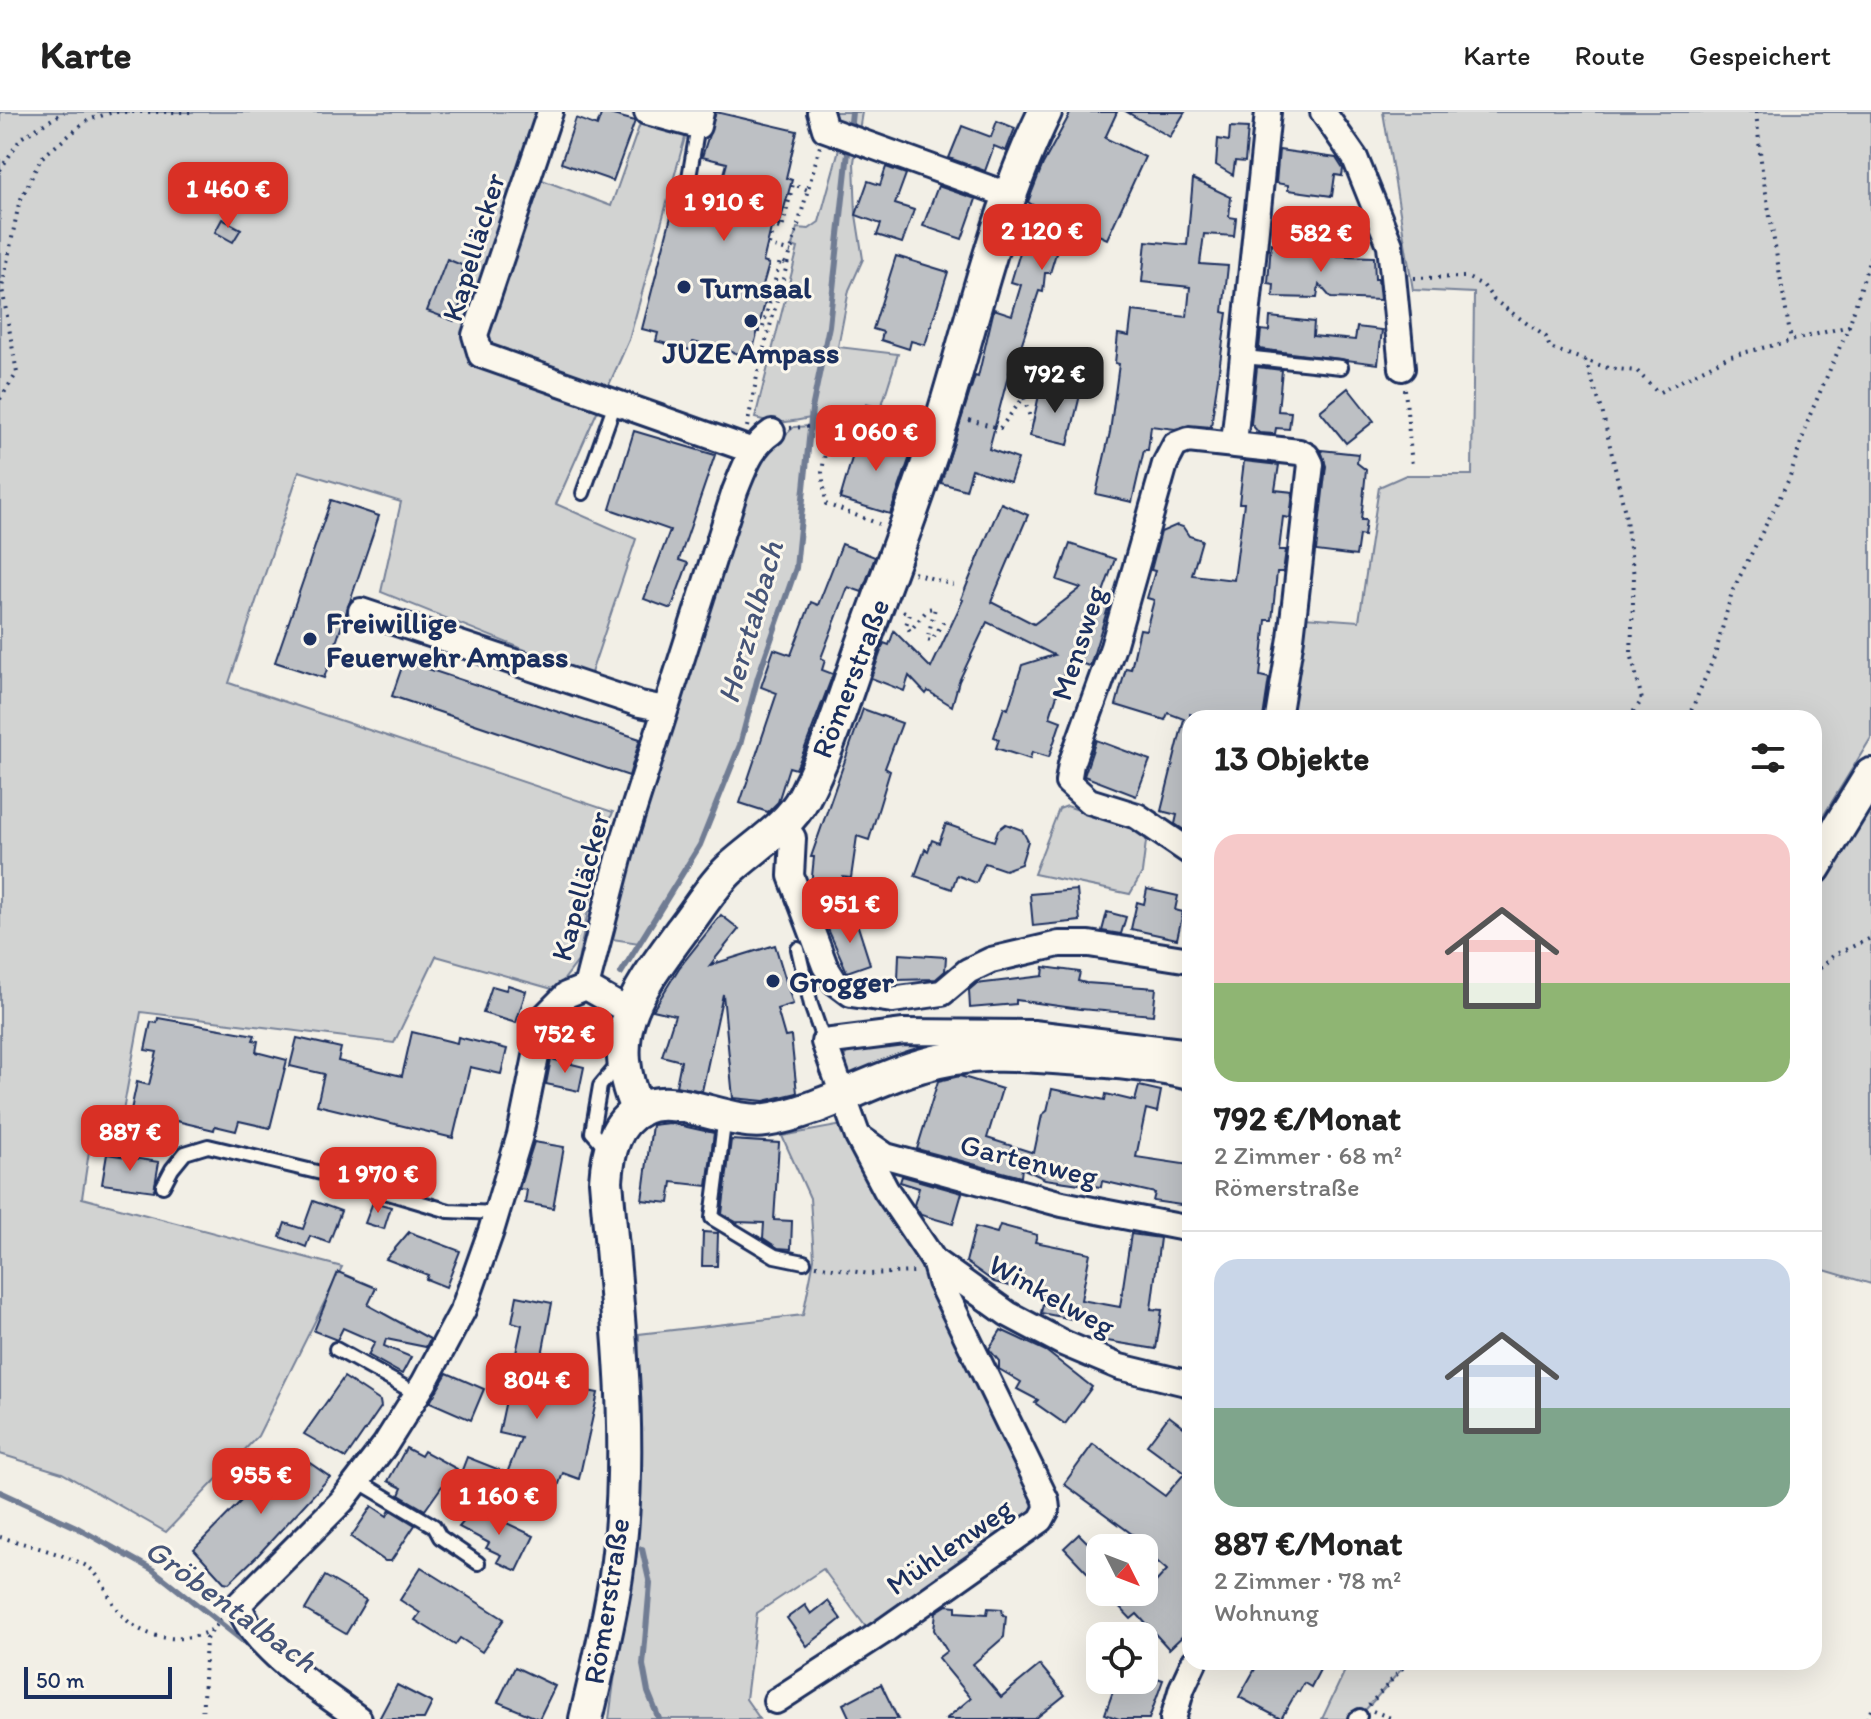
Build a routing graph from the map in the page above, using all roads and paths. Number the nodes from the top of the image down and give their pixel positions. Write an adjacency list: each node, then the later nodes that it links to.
1 (64, 112): 12 (path)
2 (112, 112): 3 (path); 27 (path)
3 (195, 112)
4 (550, 112): 28 (street, Kapelläcker)
5 (647, 112): 10 (street)
6 (1045, 112): 14 (main road, Römerstraße)
7 (1268, 112): 23 (street)
8 (1323, 112): 26 (street)
9 (1756, 112): 22 (path)
10 (700, 119): 15 (lane)
11 (830, 123): 13 (path); 14 (street)
12 (0, 170)
13 (808, 190): 16 (path); 16 (path)
14 (1008, 195): 30 (main road, Römerstraße)
15 (685, 200)
16 (791, 252): 18 (path)
17 (1871, 255): 20 (path)
18 (787, 264): 21 (path); 32 (path)
19 (1428, 278): 24 (path)
20 (1849, 326): 22 (path); 44 (path)
21 (758, 331)
22 (1791, 340): 24 (path)
23 (1244, 357): 25 (lane); 33 (street)
24 (1585, 360): 43 (path)
25 (1341, 367)
26 (1402, 368): 34 (path)
27 (0, 399)
28 (615, 403): 32 (street, Kapelläcker); 35 (lane)
29 (1031, 421): 30 (path)
30 (940, 426): 31 (lane); 36 (main road, Römerstraße)
31 (830, 427): 32 (path); 36 (path)
32 (770, 437): 41 (street, Kapelläcker)
33 (1234, 443): 42 (street, Mensweg); 47 (street, Mensweg)
34 (1412, 466)
35 (583, 493)
36 (892, 564): 37 (path); 38 (main road, Römerstraße)
37 (953, 585)
38 (879, 601): 40 (path); 46 (main road, Römerstraße)
39 (361, 611): 41 (street)
40 (946, 618)
41 (665, 709): 53 (street, Kapelläcker)
42 (1279, 710)
43 (1635, 710)
44 (1691, 710)
45 (1871, 775): 48 (main road)
46 (783, 823): 51 (street); 54 (main road, Römerstraße)
47 (1182, 847)
48 (1822, 855)
49 (1871, 938): 52 (path)
50 (798, 949): 55 (lane)
51 (1182, 959)
52 (1822, 966)
53 (586, 987): 54 (street); 65 (street)
54 (630, 1012): 57 (main road, Römerstraße)
55 (824, 1042): 56 (street); 59 (street)
56 (1182, 1051)
57 (623, 1058): 60 (main road, Römerstraße); 63 (lane)
58 (1182, 1072): 59 (main road)
59 (842, 1095): 61 (main road); 62 (street, Winkelweg)
60 (638, 1111): 61 (main road); 63 (main road, Römerstraße)
61 (725, 1116): 68 (lane)
62 (858, 1137): 66 (street, Gartenweg); 67 (street, Winkelweg)
63 (609, 1152): 84 (main road, Römerstraße)
64 (163, 1186): 65 (lane)
65 (496, 1213): 71 (street)
66 (1182, 1227)
67 (934, 1261): 68 (path); 70 (street, Winkelweg); 79 (street, Mühlenweg)
68 (804, 1262)
69 (336, 1349): 71 (lane)
70 (1182, 1382)
71 (417, 1394): 72 (street)
72 (358, 1481): 74 (lane); 83 (street)
73 (0, 1537): 76 (path)
74 (478, 1563)
75 (223, 1617): 76 (path)
76 (211, 1630): 82 (path)
77 (1191, 1670): 85 (street)
78 (1401, 1670): 81 (path)
79 (776, 1701)
80 (1871, 1710): 86 (path)
81 (1357, 1718)
82 (202, 1719)
83 (359, 1719)
84 (586, 1719)
85 (1173, 1719)
86 (1867, 1719)

